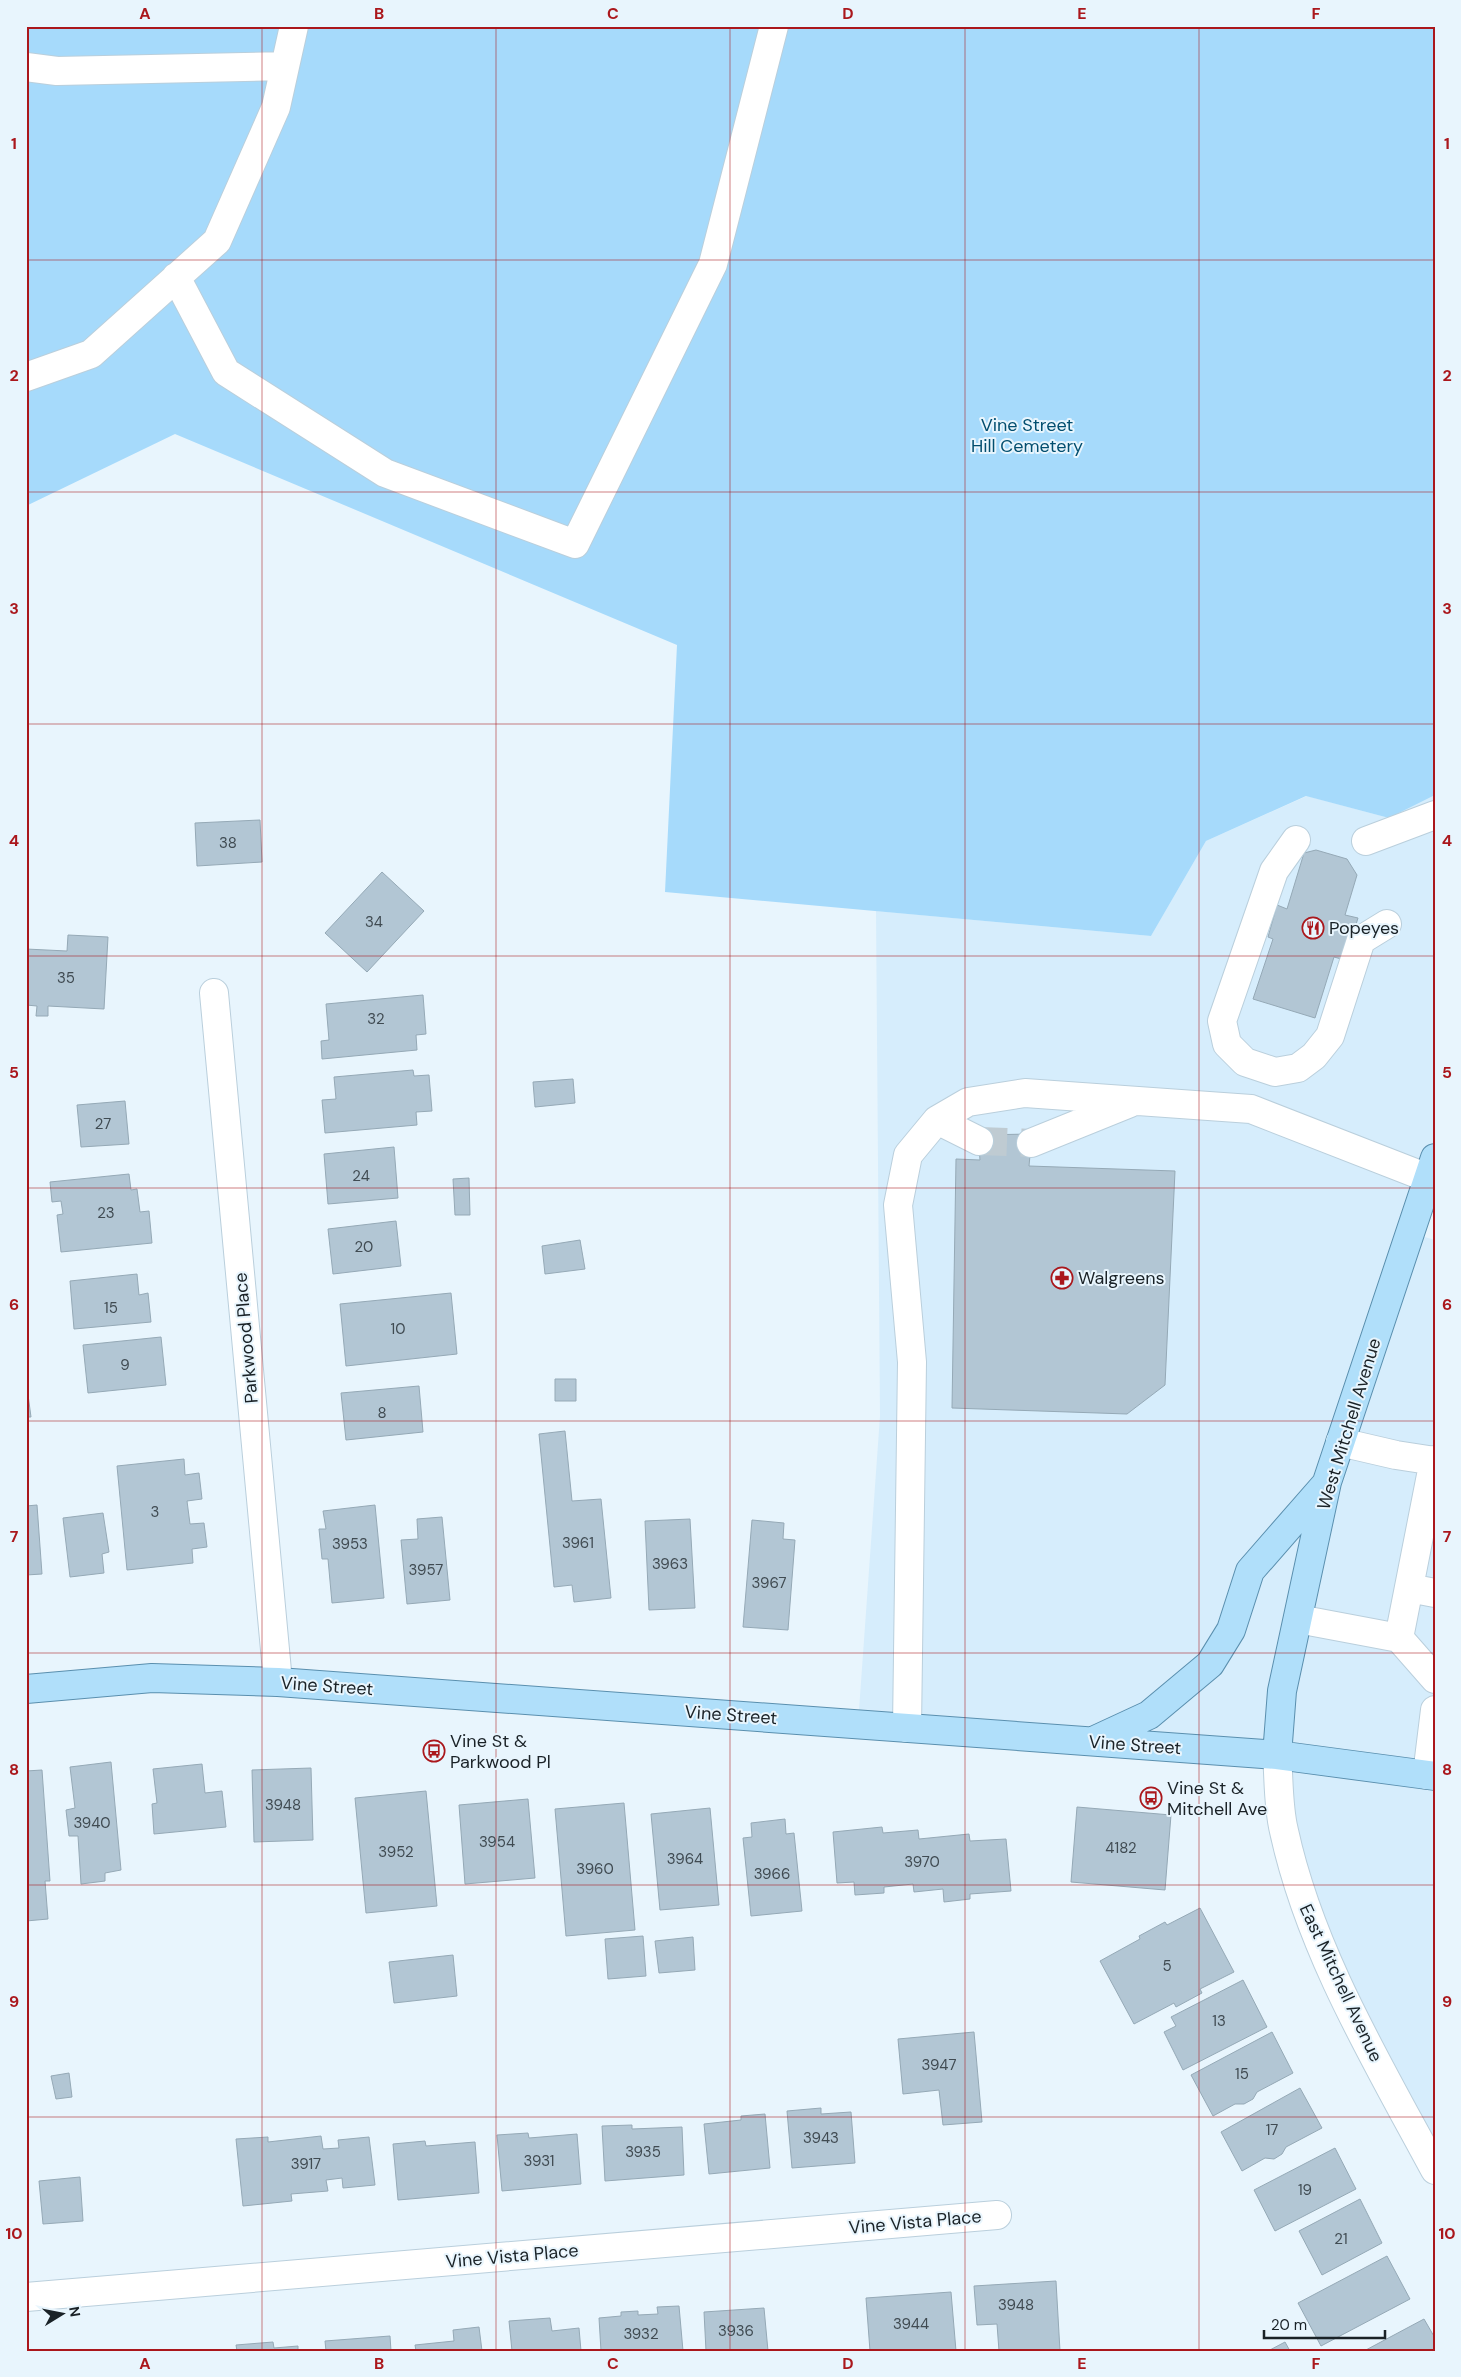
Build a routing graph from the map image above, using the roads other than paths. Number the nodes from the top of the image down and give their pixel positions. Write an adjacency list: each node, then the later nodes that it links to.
1 (294, 26): 4 (street)
2 (774, 26): 5 (street)
3 (26, 66): 4 (street)
4 (285, 66): 5 (street)
5 (176, 277): 6 (street)
6 (26, 377)
7 (1435, 816): 9 (street)
8 (1296, 840): 10 (street)
9 (1366, 841)
10 (1386, 924)
11 (214, 993): 25 (street, Parkwood Place)
12 (1136, 1101): 13 (street); 15 (street); 16 (street)
13 (937, 1120): 14 (street); 28 (street)
14 (978, 1142)
15 (1031, 1143)
16 (1431, 1168): 17 (main road, West Mitchell Avenue)
17 (1340, 1442): 18 (street); 19 (main road, West Mitchell Avenue)
18 (1434, 1460): 20 (street)
19 (1327, 1482): 22 (main road, West Mitchell Avenue); 29 (main road)
20 (1428, 1533): 21 (street)
21 (1422, 1591): 23 (street)
22 (1298, 1619): 23 (street); 30 (main road, West Mitchell Avenue)
23 (1399, 1638): 24 (street)
24 (1435, 1679)
25 (278, 1682): 26 (main road, Vine Street); 28 (main road, Vine Street)
26 (26, 1689)
27 (1435, 1710): 31 (street)
28 (907, 1728): 29 (main road, Vine Street)
29 (1091, 1742): 30 (main road, Vine Street)
30 (1277, 1755): 31 (main road, Vine Street); 32 (street, East Mitchell Avenue)
31 (1431, 1776)
32 (1435, 2170)
33 (997, 2215): 34 (street, Vine Vista Place)
34 (26, 2297)

